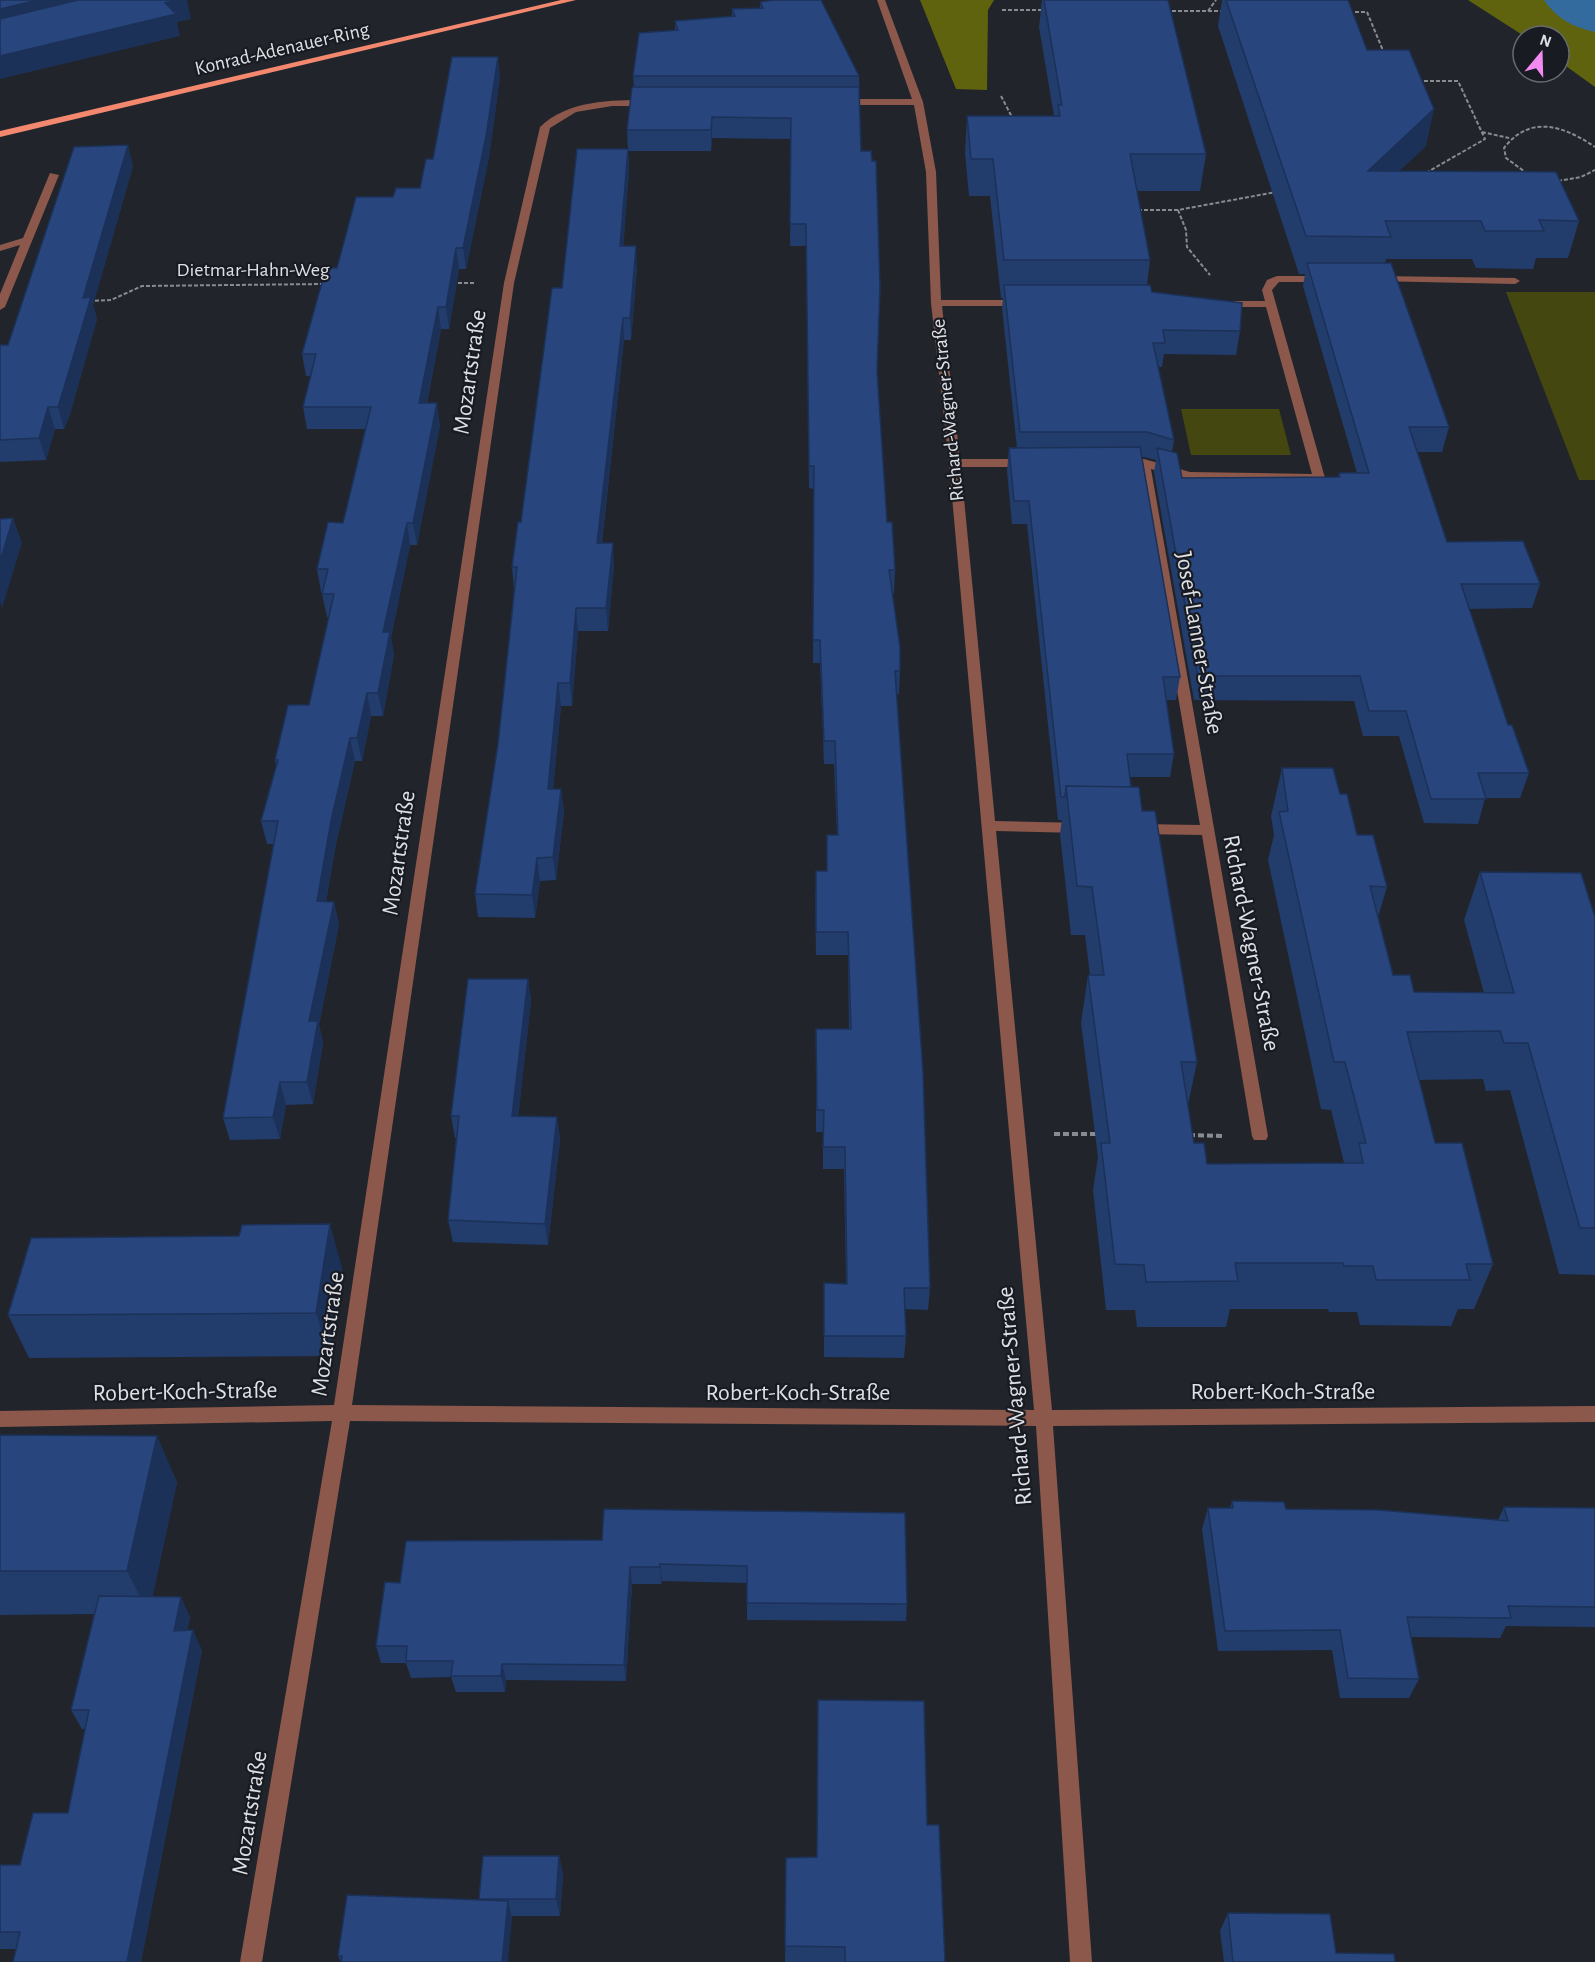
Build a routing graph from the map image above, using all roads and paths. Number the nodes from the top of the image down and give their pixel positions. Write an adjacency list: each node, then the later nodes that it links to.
1 (572, 0): 18 (main road, Konrad-Adenauer-Ring)
2 (881, 0): 14 (street, Richard-Wagner-Straße)
3 (1216, 0): 7 (path)
4 (1002, 10): 5 (path)
5 (1048, 10)
6 (1162, 11): 7 (path)
7 (1208, 11): 8 (path)
8 (1231, 11)
9 (1344, 12): 10 (path)
10 (1388, 62)
11 (1417, 81): 17 (path)
12 (1001, 96): 16 (path)
13 (824, 102): 14 (street)
14 (918, 102): 38 (street, Richard-Wagner-Straße)
15 (659, 103): 35 (street, Mozartstraße)
16 (1014, 124)
17 (1482, 132): 19 (path); 22 (path)
18 (0, 134)
19 (1509, 138): 20 (path); 24 (path)
20 (1595, 147)
21 (1595, 170): 25 (path)
22 (1425, 173)
23 (54, 175): 29 (street)
24 (1533, 177)
25 (1552, 182)
26 (1279, 192): 28 (path)
27 (1135, 209): 28 (path)
28 (1178, 210): 41 (path)
29 (27, 240): 30 (street); 43 (street)
30 (0, 248)
31 (1331, 279): 42 (street)
32 (1365, 279): 33 (street)
33 (1515, 281)
34 (449, 283): 35 (path)
35 (508, 283): 56 (street, Mozartstraße)
36 (331, 284): 37 (path, Dietmar-Hahn-Weg)
37 (78, 301)
38 (936, 303): 39 (street); 44 (street, Richard-Wagner-Straße)
39 (1032, 303)
40 (1212, 304): 41 (street)
41 (1236, 304): 42 (street)
42 (1270, 304): 47 (street)
43 (0, 307)
44 (955, 463): 45 (street); 48 (street, Richard-Wagner-Straße)
45 (1038, 463)
46 (1121, 463): 47 (street)
47 (1144, 463): 51 (street, Josef-Lanner-Straße)
48 (988, 826): 49 (street); 52 (street, Richard-Wagner-Straße)
49 (1092, 828)
50 (1127, 829): 51 (street, Richard-Wagner-Straße)
51 (1209, 830): 55 (street, Richard-Wagner-Straße)
52 (1017, 1134): 53 (path); 58 (street, Richard-Wagner-Straße)
53 (1110, 1134)
54 (1179, 1135): 55 (path)
55 (1260, 1136)
56 (342, 1413): 58 (street, Robert-Koch-Straße); 59 (street, Robert-Koch-Straße); 60 (street, Mozartstraße)
57 (1595, 1414): 58 (street, Robert-Koch-Straße)
58 (1044, 1418): 61 (street, Richard-Wagner-Straße)
59 (0, 1419)
60 (251, 1962)
61 (1081, 1962)

